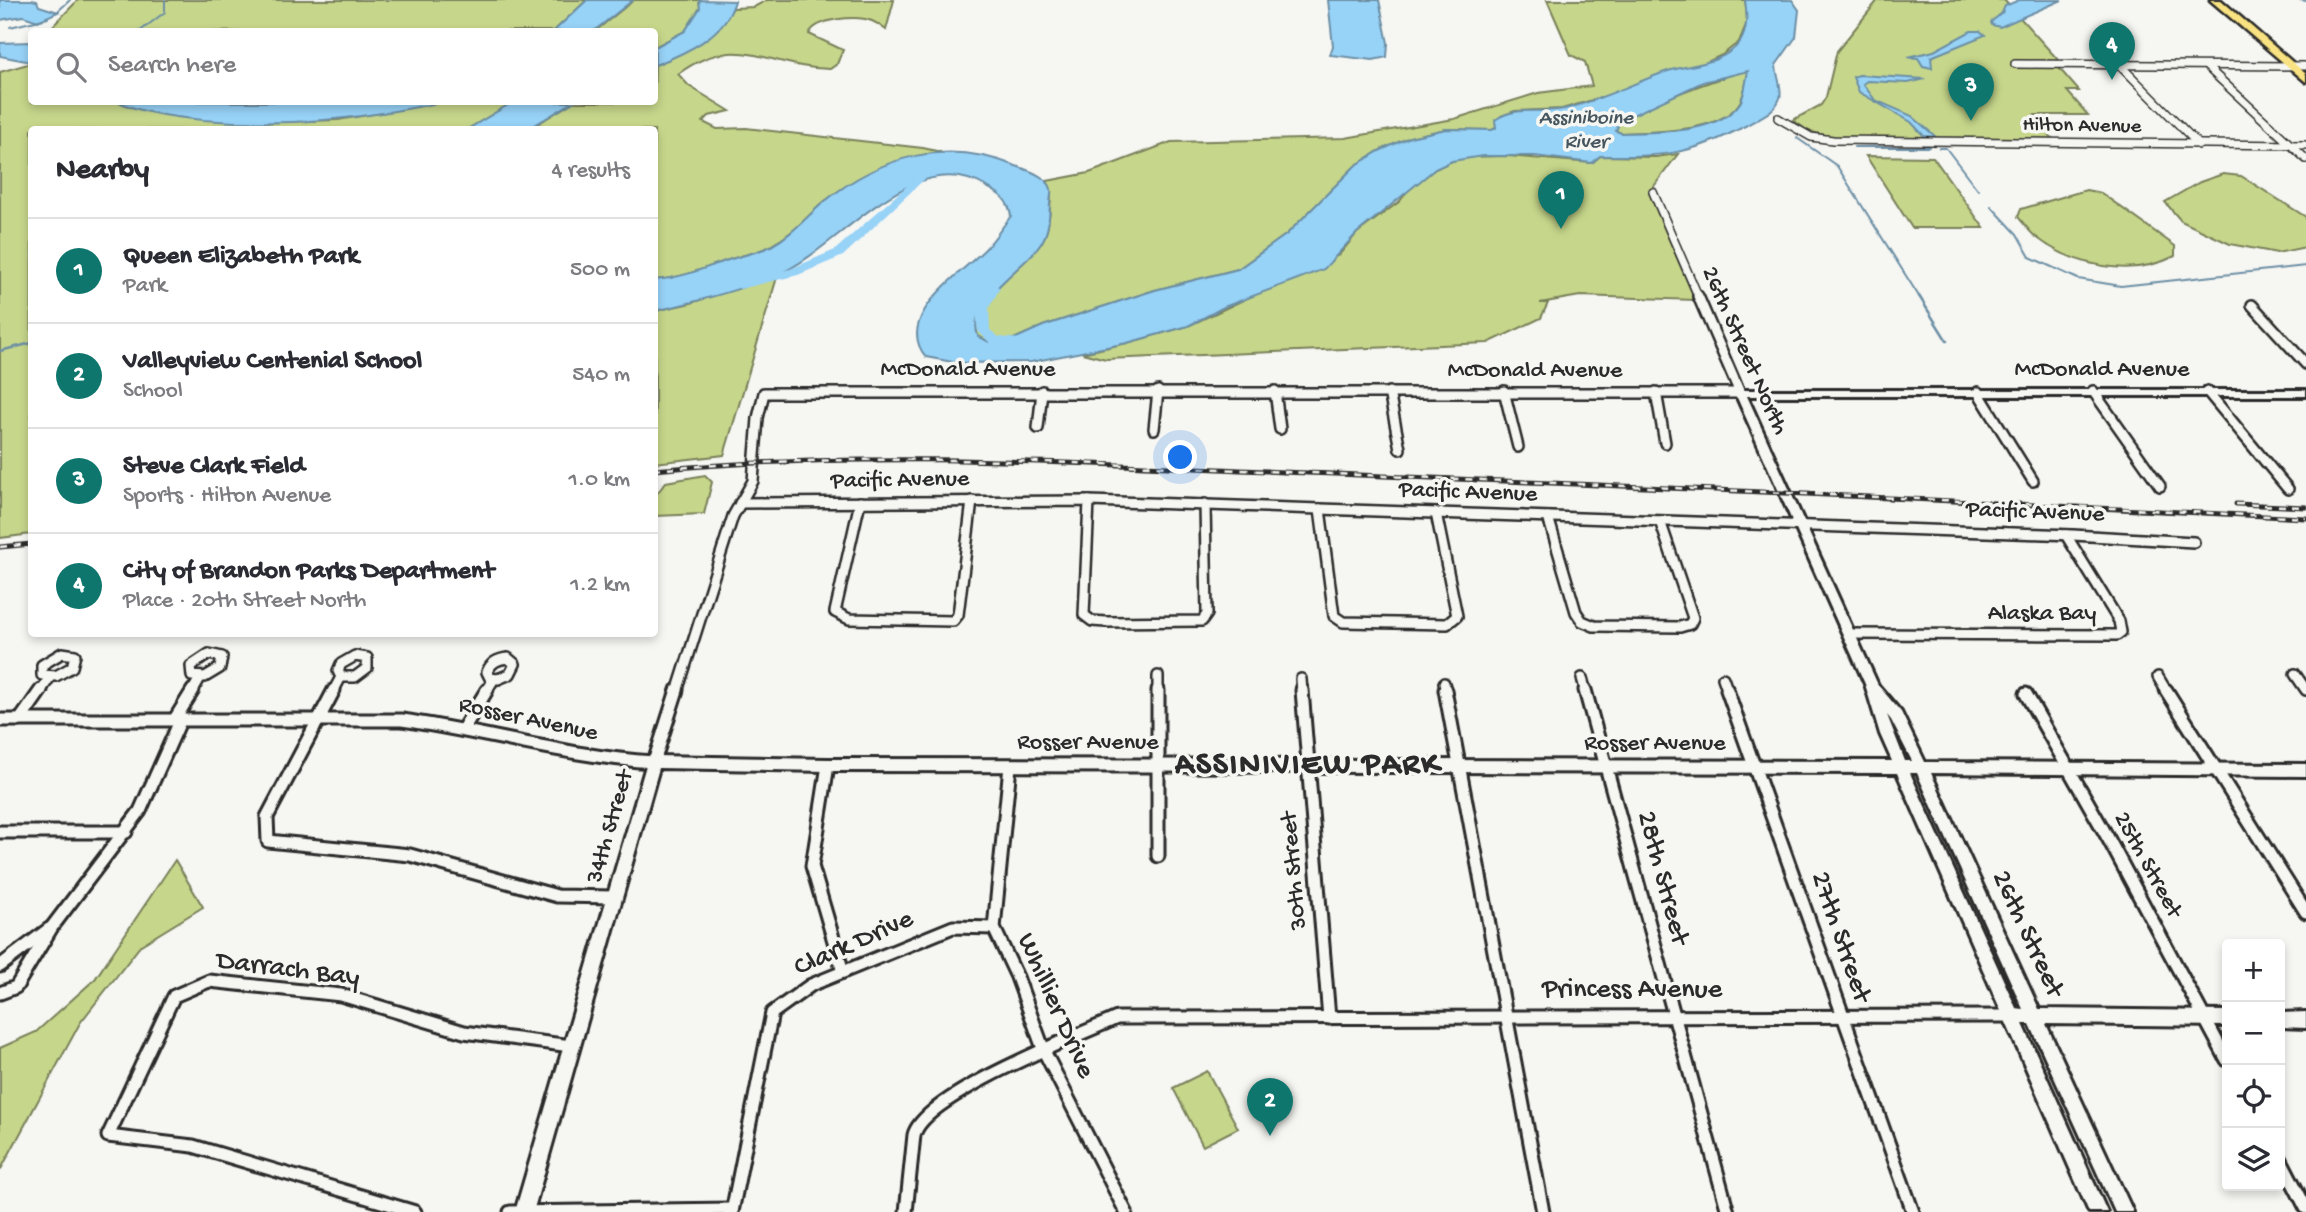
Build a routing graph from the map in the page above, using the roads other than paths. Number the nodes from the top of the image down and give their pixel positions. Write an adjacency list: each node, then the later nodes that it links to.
1 (2215, 0): 6 (main road)
2 (2226, 0): 6 (main road)
3 (2015, 64): 4 (street)
4 (2121, 66): 5 (street); 9 (street)
5 (2207, 67): 6 (street); 10 (street)
6 (2301, 67): 7 (main road)
7 (2306, 79)
8 (1778, 118): 9 (street, Hilton Avenue)
9 (2199, 145): 10 (street, Hilton Avenue)
10 (2292, 145): 11 (street, Hilton Avenue); 12 (street)
11 (2306, 145)
12 (2306, 159)
13 (1653, 192): 26 (street, 26th Street North)
14 (2252, 306): 15 (street)
15 (2306, 365)
16 (1042, 391): 17 (street, McDonald Avenue); 25 (street, McDonald Avenue); 28 (street)
17 (1158, 391): 18 (street, McDonald Avenue); 29 (street)
18 (1275, 391): 22 (street, McDonald Avenue); 30 (street)
19 (1504, 391): 22 (street, McDonald Avenue); 23 (street, McDonald Avenue); 32 (street)
20 (2093, 391): 21 (street, McDonald Avenue); 24 (street, McDonald Avenue); 35 (street)
21 (2207, 391): 27 (street, McDonald Avenue); 36 (street)
22 (1389, 392): 33 (street)
23 (1656, 392): 26 (street, McDonald Avenue); 31 (street)
24 (1978, 392): 26 (street, McDonald Avenue); 34 (street)
25 (764, 393): 40 (street, 34th Street)
26 (1740, 393): 46 (street, 26th Street North)
27 (2306, 393)
28 (1038, 428)
29 (1154, 429)
30 (1280, 429)
31 (1665, 443)
32 (1518, 447)
33 (1400, 449)
34 (2033, 481)
35 (2160, 486)
36 (2288, 489)
37 (972, 501): 38 (street, Pacific Avenue); 39 (street, Pacific Avenue); 39 (street)
38 (1089, 501): 41 (street, Pacific Avenue); 41 (street)
39 (860, 502): 40 (street, Pacific Avenue)
40 (740, 503): 69 (street, 34th Street)
41 (1205, 504): 42 (street, Pacific Avenue)
42 (1320, 509): 43 (street, Pacific Avenue); 43 (street)
43 (1436, 513): 44 (street, Pacific Avenue)
44 (1548, 517): 45 (street, Pacific Avenue); 45 (street)
45 (1660, 521): 46 (street, Pacific Avenue)
46 (1799, 525): 47 (street, Pacific Avenue); 49 (street, 26th Street)
47 (2066, 535): 48 (street, Pacific Avenue); 49 (street, Alaska Bay)
48 (2194, 542)
49 (1849, 634): 61 (street, 26th Street)
50 (2295, 674): 62 (street)
51 (50, 677): 66 (street)
52 (341, 677): 67 (street)
53 (1158, 677): 71 (street)
54 (2158, 677): 80 (street)
55 (200, 678): 64 (street)
56 (1582, 678): 76 (street, 28th Street)
57 (1723, 678): 75 (street, 27th Street)
58 (494, 679): 68 (street)
59 (1301, 679): 73 (street, 30th Street)
60 (1444, 682): 74 (street)
61 (1871, 684): 77 (street, 26th Street); 78 (street, 26th Street)
62 (2306, 690)
63 (2026, 694): 79 (street, 25th Street)
64 (178, 719): 66 (street, Rosser Avenue); 67 (street, Rosser Avenue); 83 (street)
65 (0, 720): 66 (street, Rosser Avenue)
66 (20, 720)
67 (318, 720): 68 (street, Rosser Avenue); 85 (street)
68 (463, 729): 69 (street, Rosser Avenue)
69 (654, 762): 70 (street, Rosser Avenue); 85 (street, 34th Street)
70 (828, 765): 72 (street, Rosser Avenue); 90 (street)
71 (1158, 765): 72 (street, Rosser Avenue); 73 (street, Rosser Avenue); 84 (street)
72 (1010, 766): 88 (street, Whillier Drive)
73 (1307, 766): 74 (street, Rosser Avenue); 98 (street, 30th Street)
74 (1460, 766): 76 (street, Rosser Avenue); 95 (street)
75 (1754, 766): 76 (street, Rosser Avenue); 77 (street, Rosser Avenue); 92 (street, 27th Street)
76 (1606, 767): 96 (street, 28th Street)
77 (1901, 767): 78 (street, Rosser Avenue); 93 (street, 26th Street)
78 (1922, 767): 79 (street, Rosser Avenue); 94 (street, 26th Street)
79 (2067, 769): 80 (street, Rosser Avenue); 97 (street, 25th Street)
80 (2216, 770): 81 (street, Rosser Avenue); 86 (street)
81 (2306, 770)
82 (0, 832): 83 (street)
83 (126, 832): 87 (street)
84 (1158, 856)
85 (615, 897): 102 (street, 34th Street)
86 (2306, 912)
87 (52, 927): 89 (street); 91 (street)
88 (994, 928): 90 (street, Clark Drive); 103 (street, Whillier Drive)
89 (0, 966)
90 (843, 972): 107 (street, Clark Drive)
91 (0, 993)
92 (1842, 1016): 93 (street, Princess Avenue); 96 (street, Princess Avenue); 115 (street, 27th Street)
93 (2011, 1016): 94 (street, Princess Avenue); 116 (street, 26th Street)
94 (2035, 1016): 97 (street, Princess Avenue); 117 (street, 26th Street)
95 (1506, 1017): 96 (street, Princess Avenue); 98 (street, Princess Avenue); 113 (street)
96 (1674, 1017): 114 (street, 28th Street)
97 (2204, 1017): 99 (street, Princess Avenue); 104 (street, 25th Street)
98 (1329, 1018): 103 (street, Princess Avenue)
99 (2222, 1018)
100 (2285, 1020): 101 (street)
101 (2306, 1020)
102 (571, 1046): 108 (street, Darrach Bay); 110 (street, 34th Street)
103 (1044, 1051): 111 (street, Princess Avenue); 112 (street, Whillier Drive)
104 (2222, 1051)
105 (2285, 1168): 106 (street)
106 (2306, 1208)
107 (732, 1210): 110 (street)
108 (415, 1212)
109 (510, 1212): 110 (street)
110 (524, 1212)
111 (906, 1212)
112 (1126, 1212)
113 (1543, 1212)
114 (1728, 1212)
115 (1913, 1212)
116 (2098, 1212)
117 (2124, 1212)

